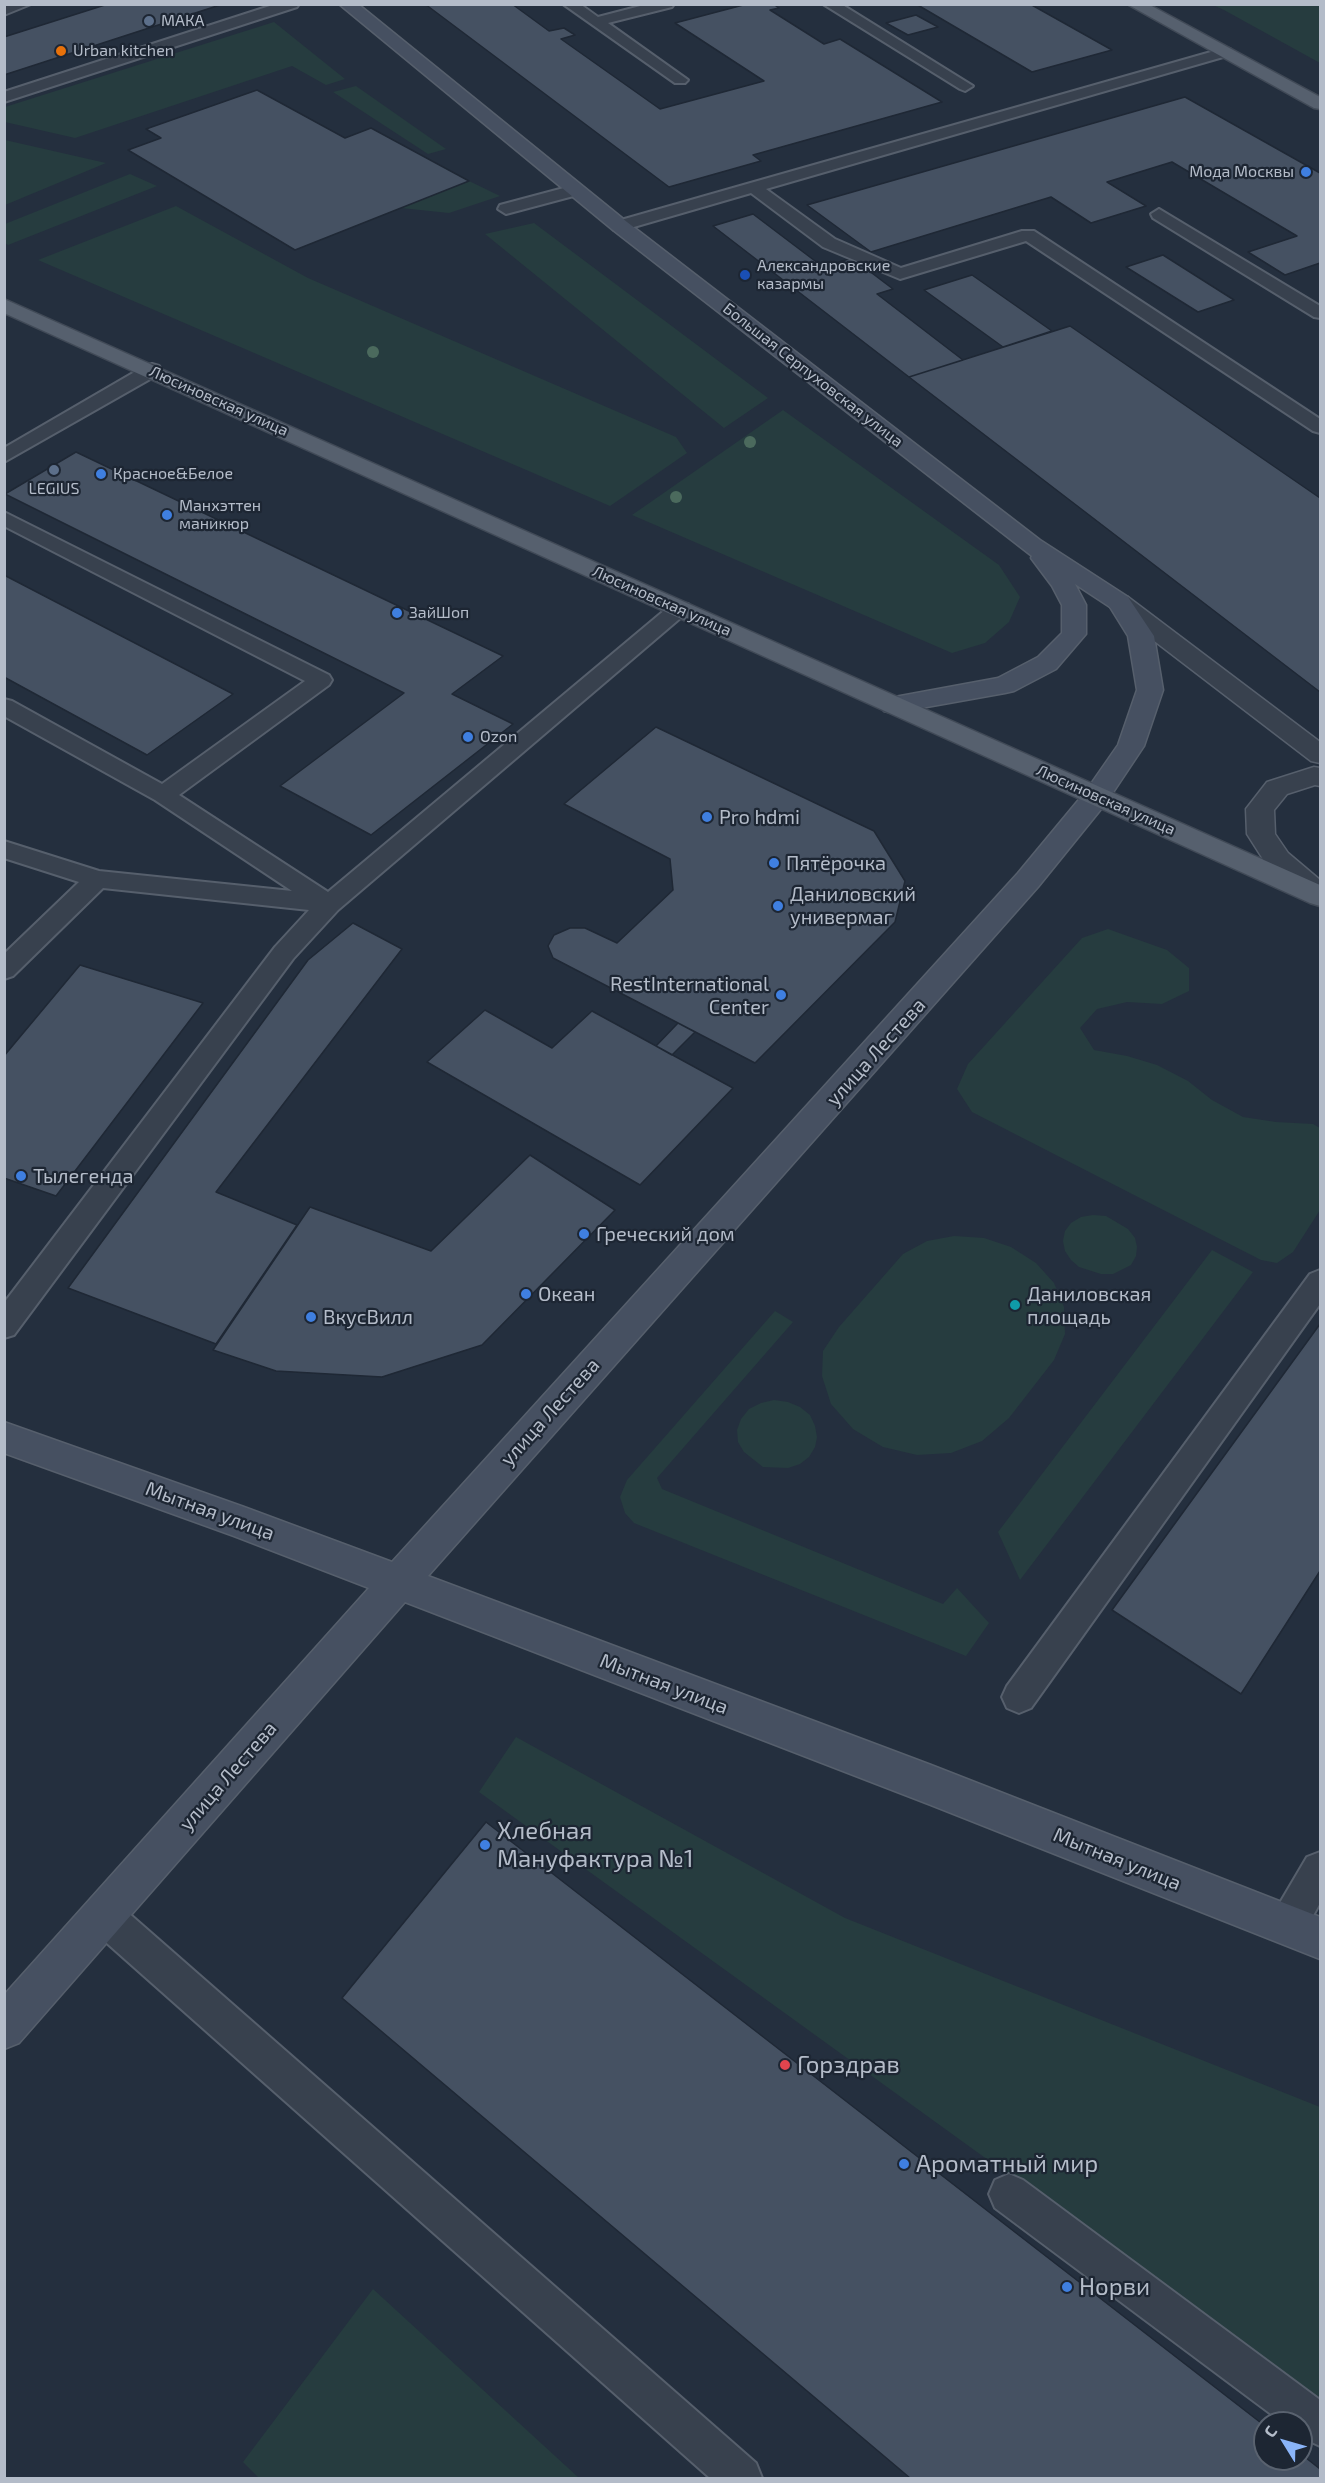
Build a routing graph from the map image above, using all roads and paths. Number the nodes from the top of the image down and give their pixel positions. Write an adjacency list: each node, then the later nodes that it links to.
1 (24, 4): 8 (lane)
2 (292, 4): 13 (lane)
3 (346, 4): 16 (street, Большая Серпуховская улица)
4 (570, 4): 9 (lane)
5 (667, 4): 9 (lane)
6 (831, 4): 12 (lane)
7 (1135, 4): 10 (main road)
8 (4, 11)
9 (596, 22): 11 (lane)
10 (1225, 52): 14 (main road); 15 (lane)
11 (680, 80)
12 (965, 86)
13 (4, 97)
14 (1320, 104)
15 (753, 187): 19 (lane); 23 (lane)
16 (575, 190): 17 (lane); 19 (street, Большая Серпуховская улица)
17 (506, 209)
18 (1159, 214): 21 (lane)
19 (620, 226): 26 (street, Большая Серпуховская улица)
20 (4, 305): 22 (main road, Люсиновская улица)
21 (1320, 313)
22 (152, 370): 24 (lane); 28 (main road, Люсиновская улица)
23 (1320, 427)
24 (4, 456)
25 (4, 518): 33 (lane)
26 (1032, 545): 27 (street, Большая Серпуховская улица); 29 (street)
27 (1119, 602): 31 (street); 34 (street, Большая Серпуховская улица)
28 (680, 609): 29 (main road, Люсиновская улица); 38 (lane)
29 (893, 705): 34 (main road, Люсиновская улица)
30 (4, 706): 33 (lane)
31 (1320, 755)
32 (1320, 777): 37 (street, Люсиновская улица)
33 (163, 795): 38 (lane)
34 (1096, 797): 37 (main road, Люсиновская улица); 43 (street, улица Лестева)
35 (4, 849): 36 (lane)
36 (97, 879): 38 (lane); 39 (lane)
37 (1320, 895)
38 (330, 904): 41 (lane)
39 (4, 970)
40 (1320, 1282): 44 (lane)
41 (4, 1326)
42 (4, 1437): 43 (street, Мытная улица)
43 (397, 1583): 46 (street, улица Лестева); 47 (street, Мытная улица)
44 (1019, 1697)
45 (1320, 1870): 47 (lane)
46 (104, 1916): 48 (street, улица Лестева); 51 (lane)
47 (1304, 1932)
48 (4, 2028)
49 (1010, 2193): 50 (lane)
50 (1320, 2425)
51 (741, 2478)

